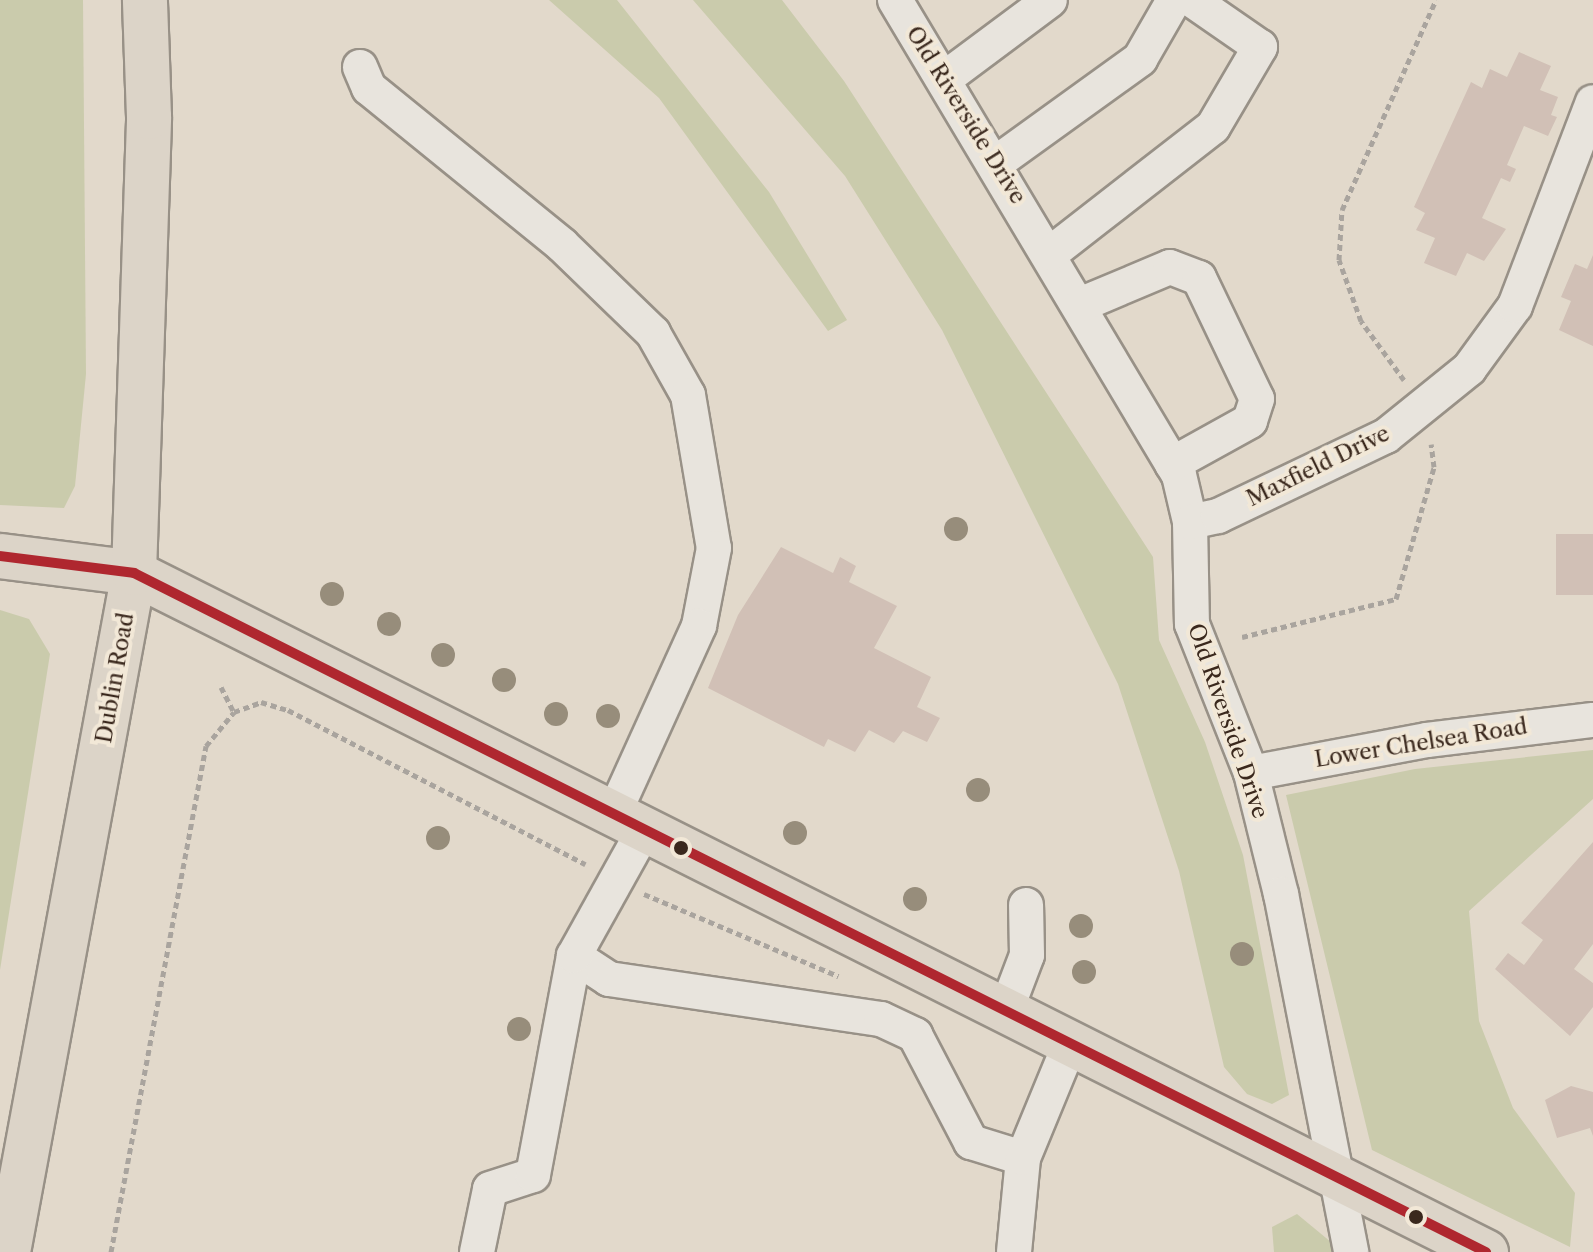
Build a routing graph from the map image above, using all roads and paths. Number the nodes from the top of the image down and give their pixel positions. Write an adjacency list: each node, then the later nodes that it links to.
1 (145, 0): 18 (main road, Dublin Road)
2 (895, 0): 8 (street, Old Riverside Drive)
3 (1050, 0): 8 (street)
4 (1174, 0): 10 (street)
5 (1192, 0): 11 (street)
6 (1436, 0): 13 (path)
7 (360, 67): 24 (street)
8 (944, 79): 10 (street, Old Riverside Drive)
9 (1593, 102): 16 (street, Maxfield Drive)
10 (996, 163): 11 (street, Old Riverside Drive)
11 (1051, 253): 12 (street, Old Riverside Drive)
12 (1082, 304): 15 (street, Old Riverside Drive); 15 (street)
13 (1412, 390)
14 (1430, 437): 19 (path)
15 (1172, 464): 16 (street, Old Riverside Drive)
16 (1190, 522): 23 (street, Old Riverside Drive)
17 (0, 556): 18 (main road)
18 (134, 573): 24 (main road); 31 (main road, Dublin Road)
19 (1242, 637)
20 (221, 687): 21 (path)
21 (234, 712)
22 (1593, 720): 23 (street, Lower Chelsea Road)
23 (1251, 773): 30 (street, Old Riverside Drive)
24 (628, 824): 26 (street); 27 (main road)
25 (1026, 905): 27 (street)
26 (574, 956): 29 (street); 32 (street)
27 (1005, 1013): 28 (main road)
28 (1070, 1044): 29 (street); 30 (main road)
29 (1023, 1158): 33 (street)
30 (1341, 1178): 34 (street, Old Riverside Drive); 35 (main road)
31 (8, 1252)
32 (477, 1252)
33 (1014, 1252)
34 (1351, 1252)
35 (1486, 1252)

